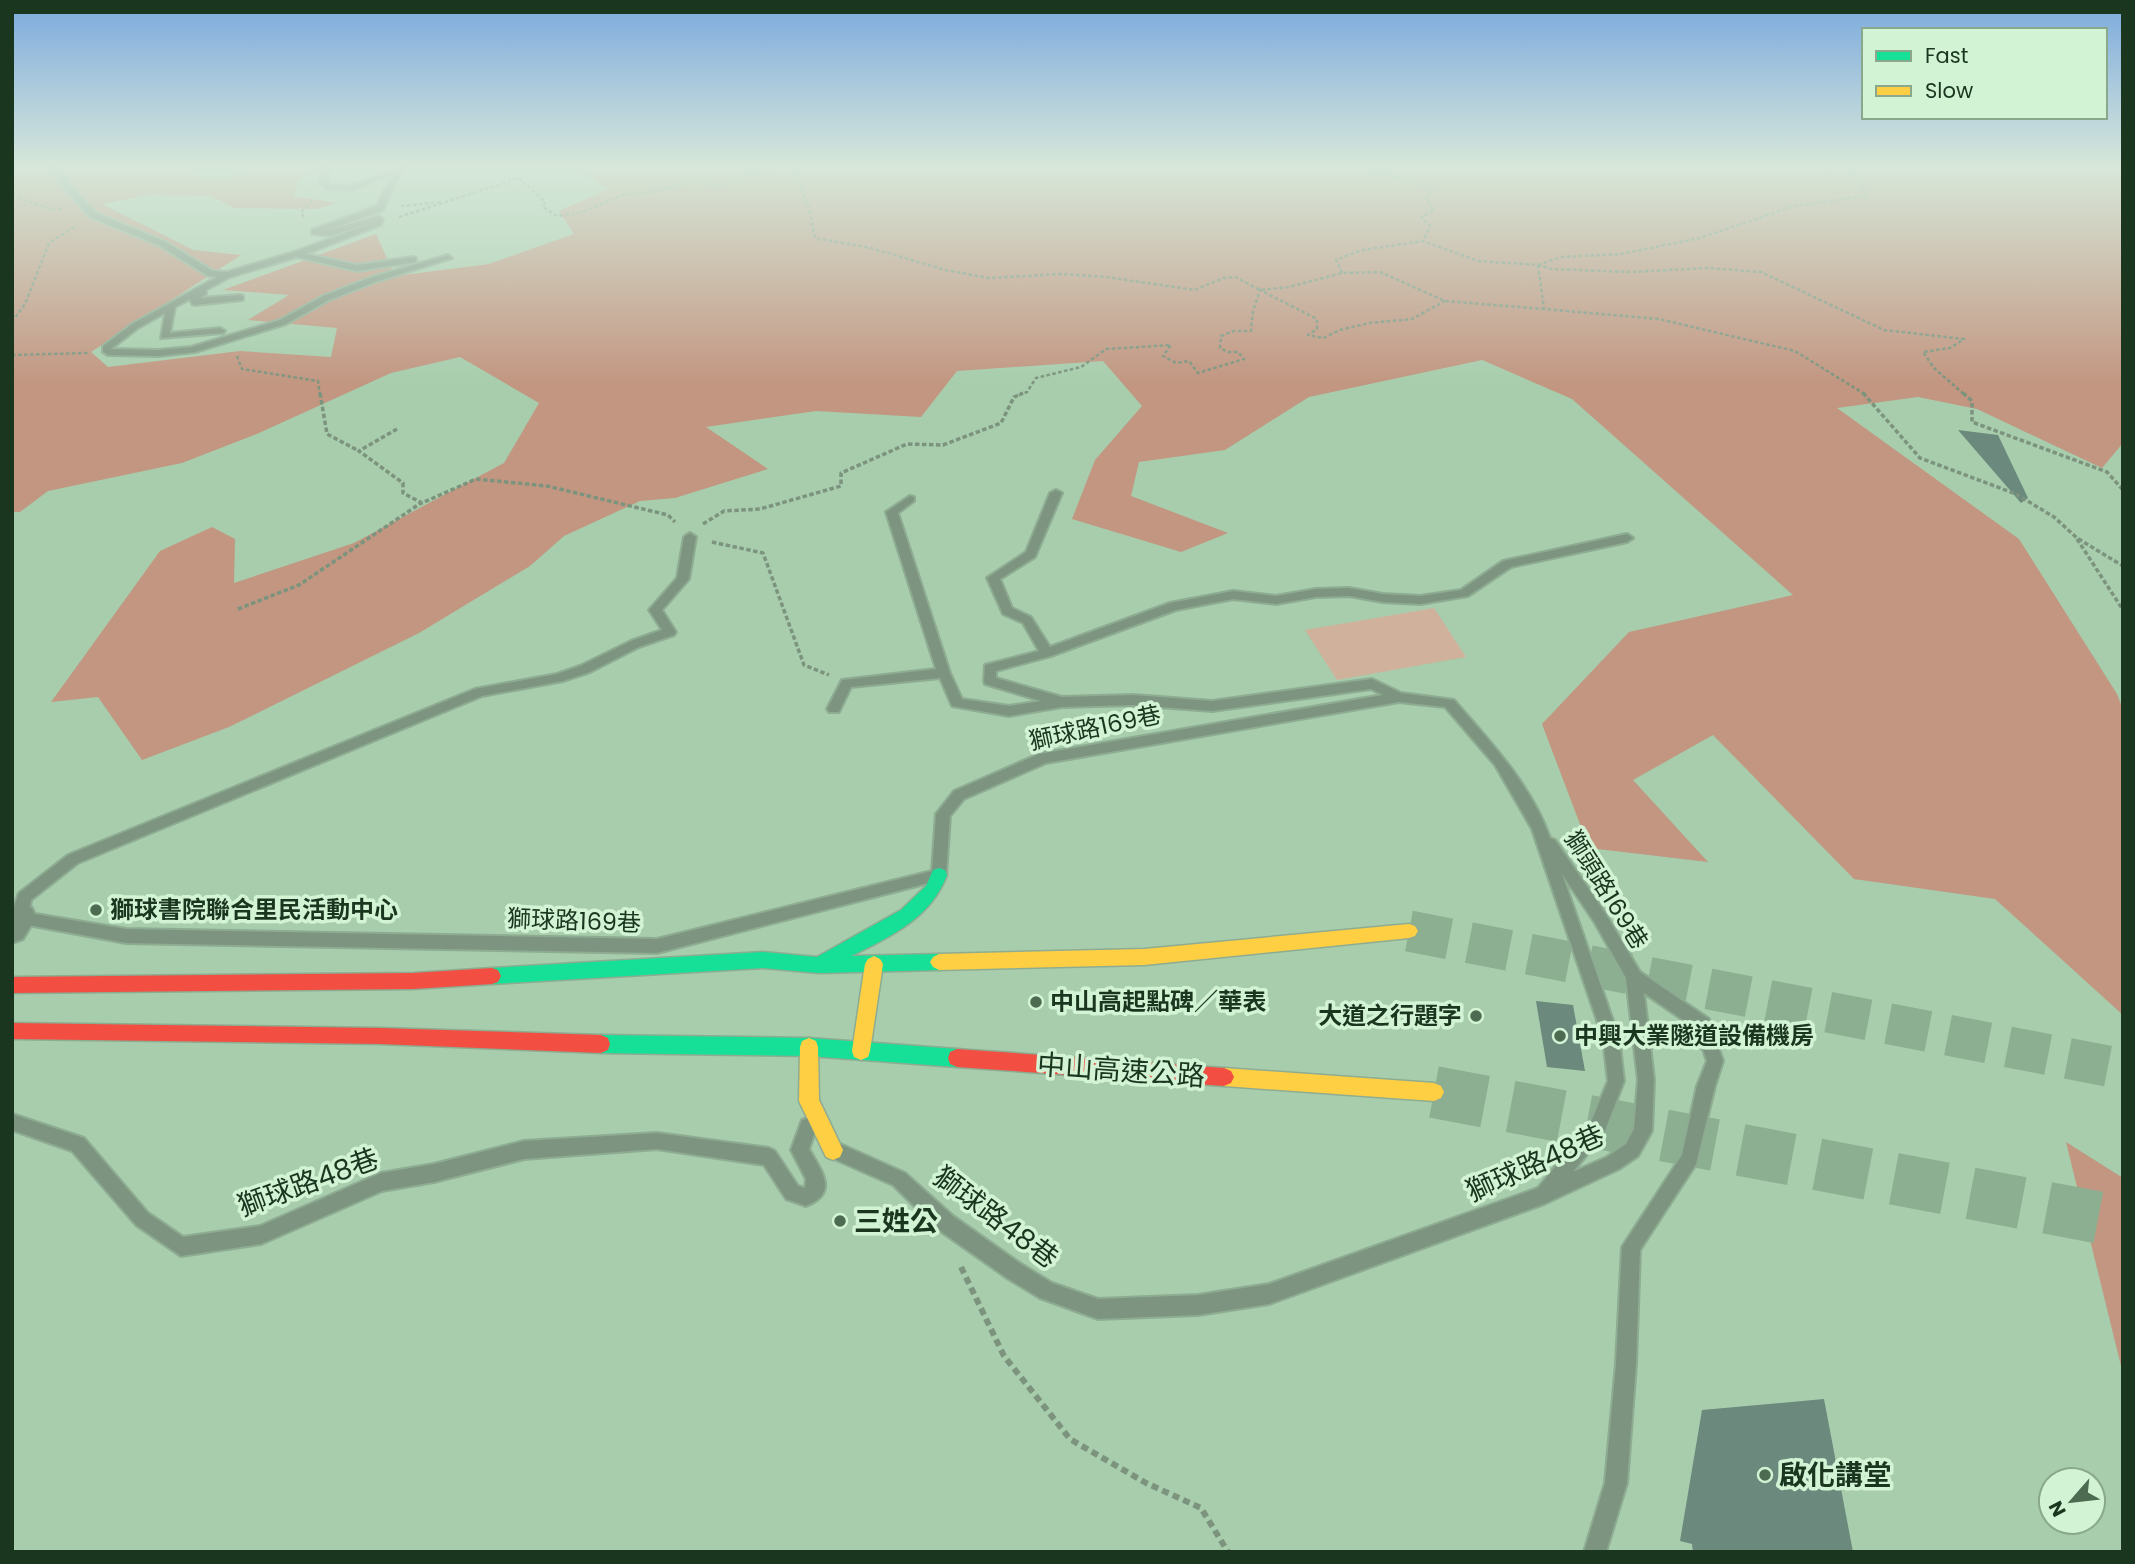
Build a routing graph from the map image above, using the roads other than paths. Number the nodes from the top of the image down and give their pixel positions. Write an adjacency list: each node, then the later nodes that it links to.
1 (151, 239): 4 (lane)
2 (336, 239): 3 (lane)
3 (297, 254): 4 (lane); 6 (lane)
4 (227, 275): 5 (lane); 6 (lane)
5 (240, 298)
6 (172, 306): 7 (lane)
7 (220, 331)
8 (1056, 493): 12 (lane)
9 (910, 499): 13 (lane)
10 (690, 537): 19 (lane, 獅球路169巷)
11 (1627, 538): 12 (lane)
12 (1047, 653): 15 (lane)
13 (944, 673): 15 (lane); 16 (lane)
14 (1399, 697): 15 (lane); 17 (lane, 獅球路169巷); 18 (lane, 獅球路169巷)
15 (1062, 702)
16 (834, 709)
17 (1539, 828): 23 (lane, 獅頭路169巷); 32 (lane, 獅球路169巷)
18 (939, 875): 19 (lane, 獅球路169巷); 22 (highway)
19 (15, 921)
20 (1409, 931): 21 (highway)
21 (874, 964): 22 (highway); 27 (highway)
22 (819, 965): 24 (highway)
23 (1634, 977): 32 (lane, 獅球路48巷); 33 (lane)
24 (12, 985)
25 (12, 1031): 26 (highway, 中山高速公路)
26 (809, 1047): 27 (highway, 中山高速公路); 29 (highway)
27 (861, 1051): 28 (highway, 中山高速公路)
28 (1434, 1092)
29 (812, 1115): 30 (lane, 獅球路48巷); 31 (highway)
30 (12, 1122)
31 (833, 1150): 32 (lane, 獅球路48巷)
32 (1544, 1195)
33 (1595, 1552)

